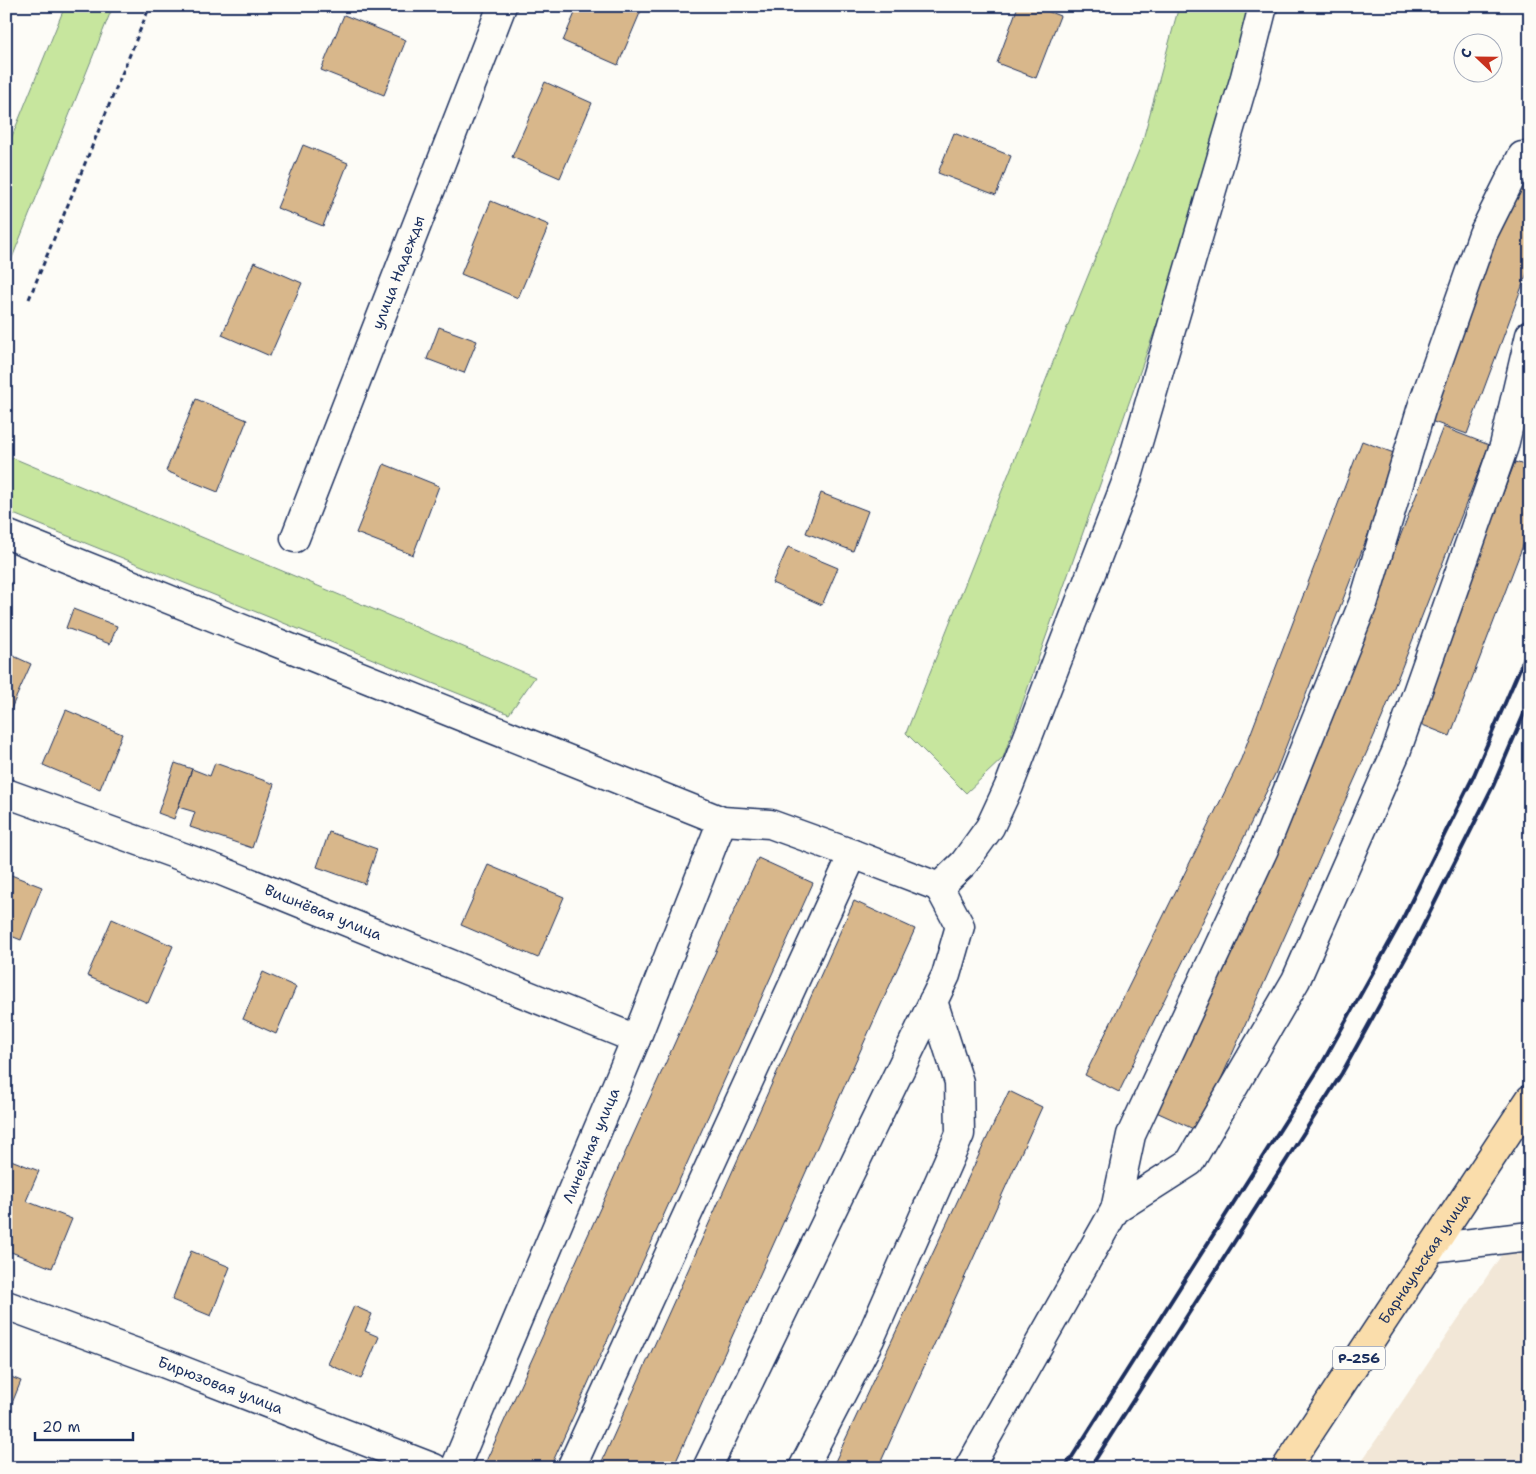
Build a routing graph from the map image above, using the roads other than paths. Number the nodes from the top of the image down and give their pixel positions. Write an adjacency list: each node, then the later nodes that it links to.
1 (502, 6): 6 (street, улица Надежды)
2 (1263, 6): 10 (street)
3 (1530, 158): 14 (street)
4 (1530, 335): 14 (street)
5 (6, 534): 8 (street)
6 (295, 538)
7 (6, 793): 12 (street, Вишнёвая улица)
8 (722, 821): 9 (street); 12 (street, Линейная улица)
9 (853, 854): 10 (street); 20 (street)
10 (939, 887): 11 (street)
11 (932, 1001): 21 (street); 22 (street)
12 (636, 1039): 19 (street, Линейная улица)
13 (1530, 1099): 16 (highway, Барнаульская улица / Р-256)
14 (1115, 1210): 23 (street)
15 (1530, 1236): 16 (street)
16 (1432, 1248): 24 (highway, Барнаульская улица / Р-256)
17 (6, 1305): 18 (street, Бирюзовая улица)
18 (434, 1468)
19 (455, 1468)
20 (571, 1468)
21 (707, 1468)
22 (803, 1468)
23 (969, 1468)
24 (1286, 1468)

